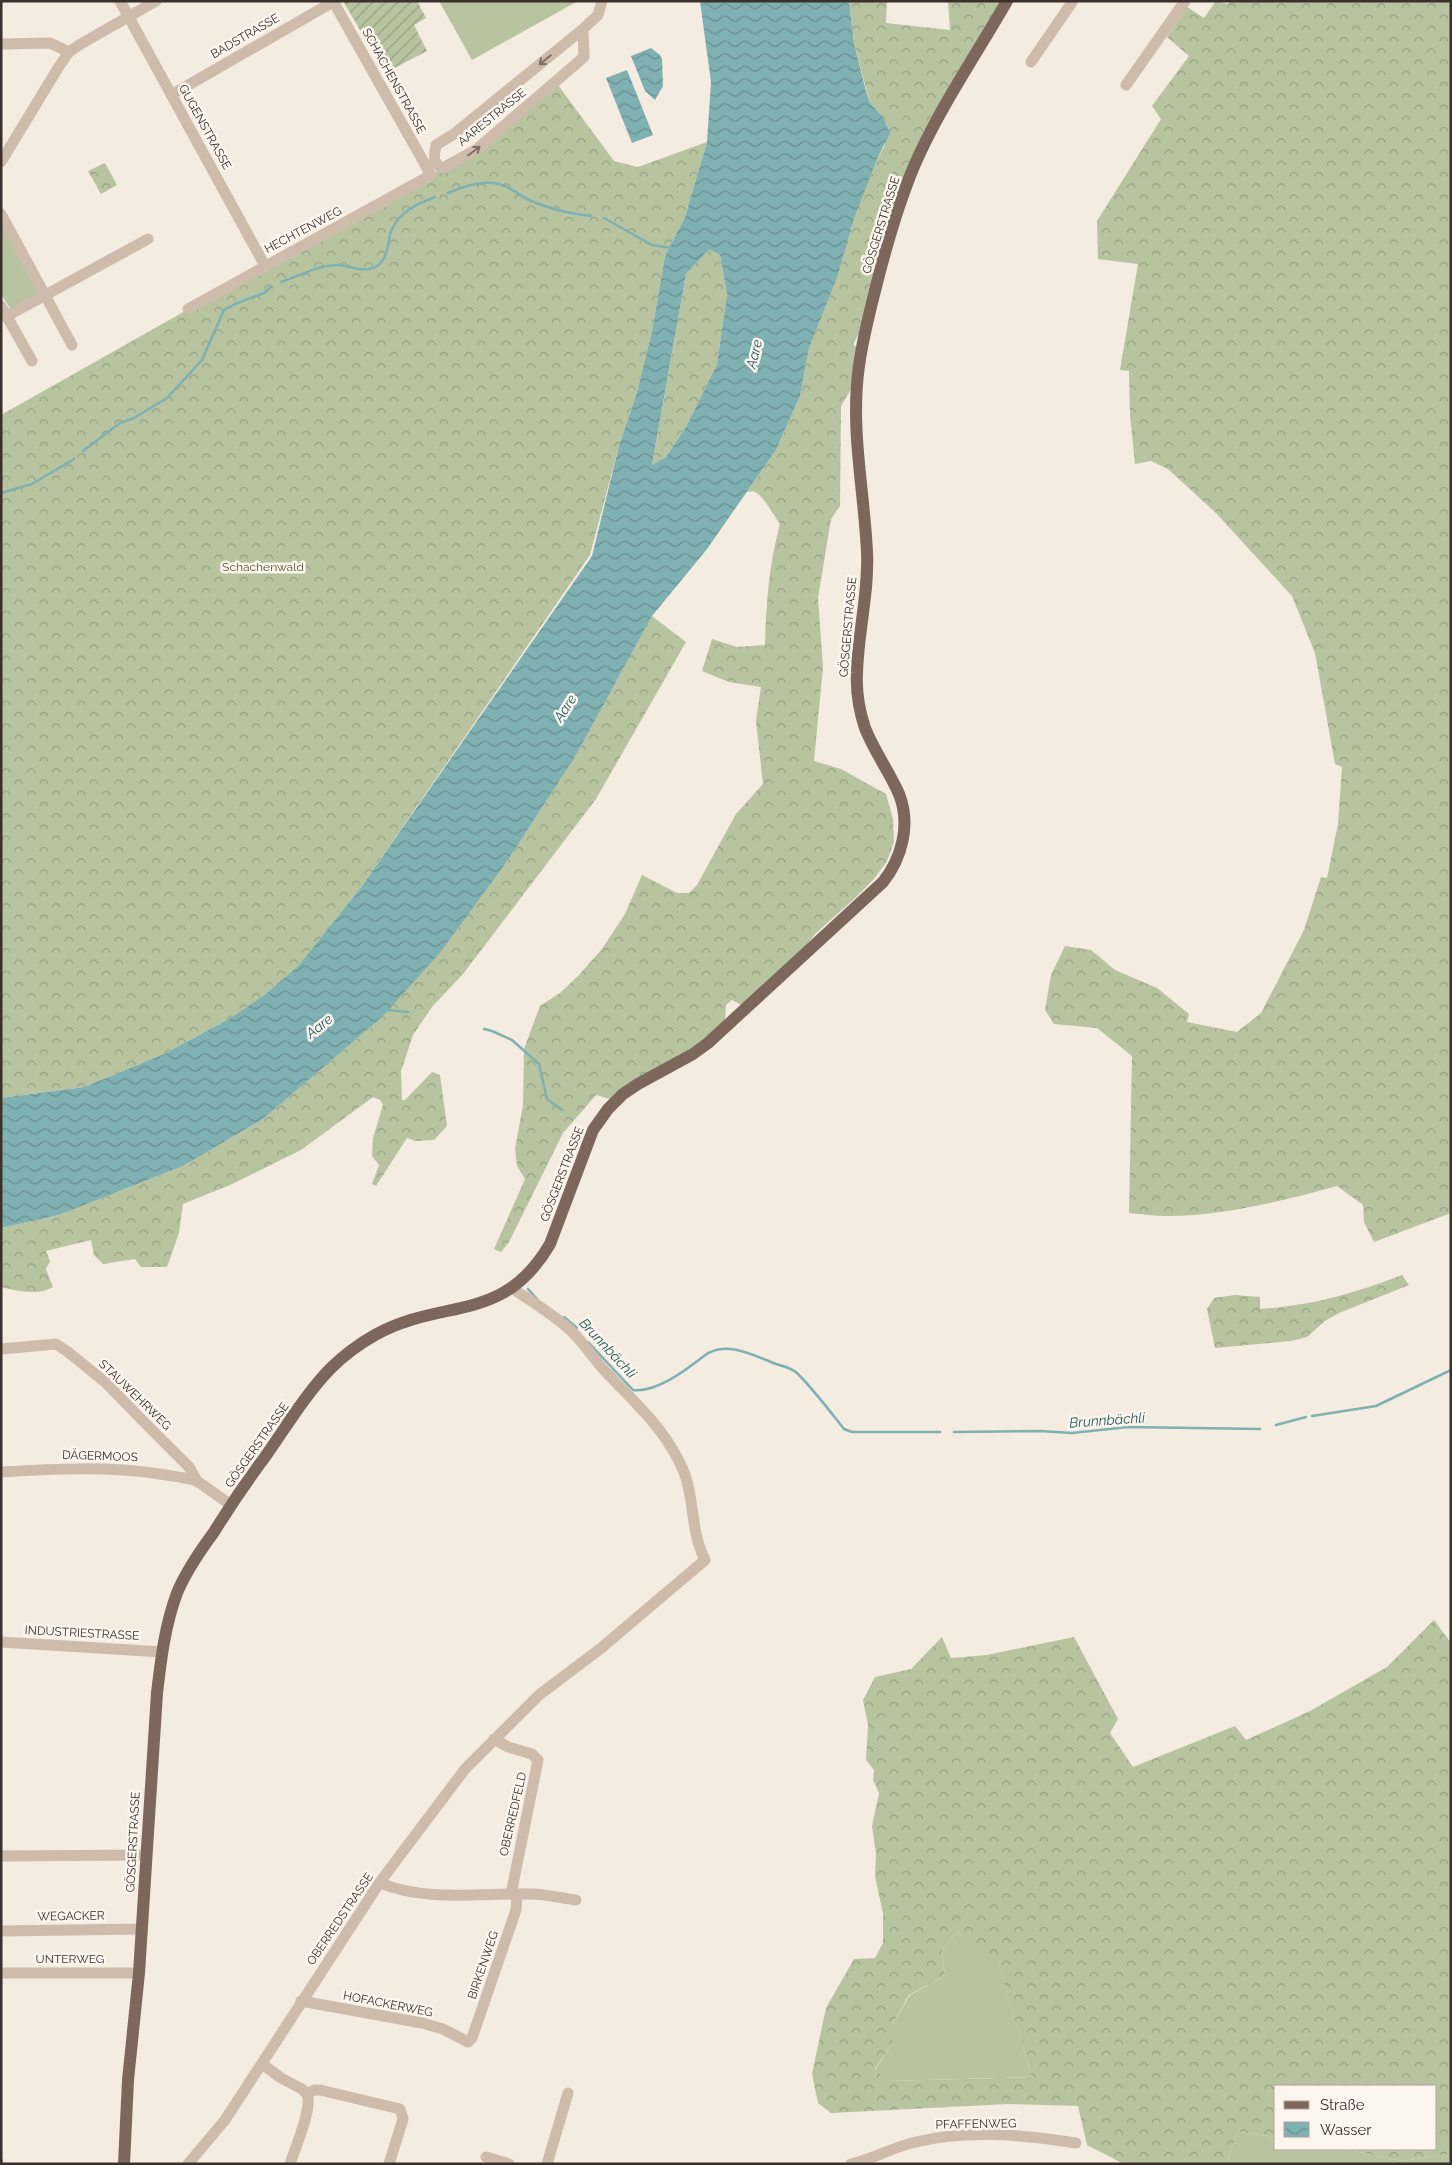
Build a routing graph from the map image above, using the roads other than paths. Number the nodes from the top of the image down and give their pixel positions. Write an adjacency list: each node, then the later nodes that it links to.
1 (120, 1): 8 (street, GUGENSTRASSE)
2 (156, 1): 8 (street)
3 (602, 1): 9 (street, AARESTRASSE)
4 (1007, 1): 25 (main road, GÖSGERSTRASSE)
5 (1073, 1): 12 (street)
6 (1185, 1): 13 (street)
7 (333, 2): 14 (street, BADSTRASSE); 16 (street, SCHACHENSTRASSE)
8 (128, 17): 11 (street); 14 (street, GUGENSTRASSE)
9 (583, 29): 9 (street, AARESTRASSE, one-way to 9)
10 (1, 44): 11 (street)
11 (69, 52): 15 (street)
12 (1031, 62)
13 (1126, 85)
14 (171, 94): 19 (street, GUGENSTRASSE)
15 (1, 162)
16 (431, 175): 19 (street, HECHTENWEG)
17 (1, 214): 20 (street)
18 (148, 239): 20 (street)
19 (265, 266): 21 (street, HECHTENWEG)
20 (46, 295): 22 (street); 23 (street)
21 (188, 309)
22 (4, 311): 24 (street)
23 (72, 345)
24 (32, 361)
25 (512, 1288): 29 (main road, GÖSGERSTRASSE); 32 (street, OBERREDSTRASSE)
26 (1, 1349): 28 (street, STAUWEHRWEG)
27 (1, 1472): 28 (street, DÄGERMOOS)
28 (197, 1481): 29 (street, STAUWEHRWEG)
29 (231, 1506): 31 (main road, GÖSGERSTRASSE)
30 (1, 1642): 31 (street, INDUSTRIESTRASSE)
31 (162, 1652): 33 (main road, GÖSGERSTRASSE)
32 (494, 1738): 35 (street, OBERREDSTRASSE); 36 (street, OBERREDFELD)
33 (146, 1855): 34 (street); 38 (main road, GÖSGERSTRASSE)
34 (1, 1856)
35 (380, 1883): 36 (street); 42 (street, OBERREDSTRASSE)
36 (514, 1895): 37 (street); 43 (street, BIRKENWEG)
37 (576, 1900)
38 (142, 1929): 39 (street, WEGACKER); 41 (main road, GÖSGERSTRASSE)
39 (1, 1931)
40 (1, 1973): 41 (street, UNTERWEG)
41 (139, 1973): 49 (main road, GÖSGERSTRASSE)
42 (301, 2002): 43 (street, HOFACKERWEG); 44 (street, OBERREDSTRASSE)
43 (468, 2042)
44 (262, 2064): 46 (street); 50 (street, OBERREDSTRASSE)
45 (568, 2093): 54 (street)
46 (307, 2094): 51 (street); 52 (street)
47 (1076, 2143): 55 (street, PFAFFENWEG)
48 (486, 2157): 53 (street)
49 (124, 2164)
50 (188, 2164)
51 (290, 2164)
52 (390, 2164)
53 (509, 2164)
54 (547, 2164)
55 (851, 2164)

